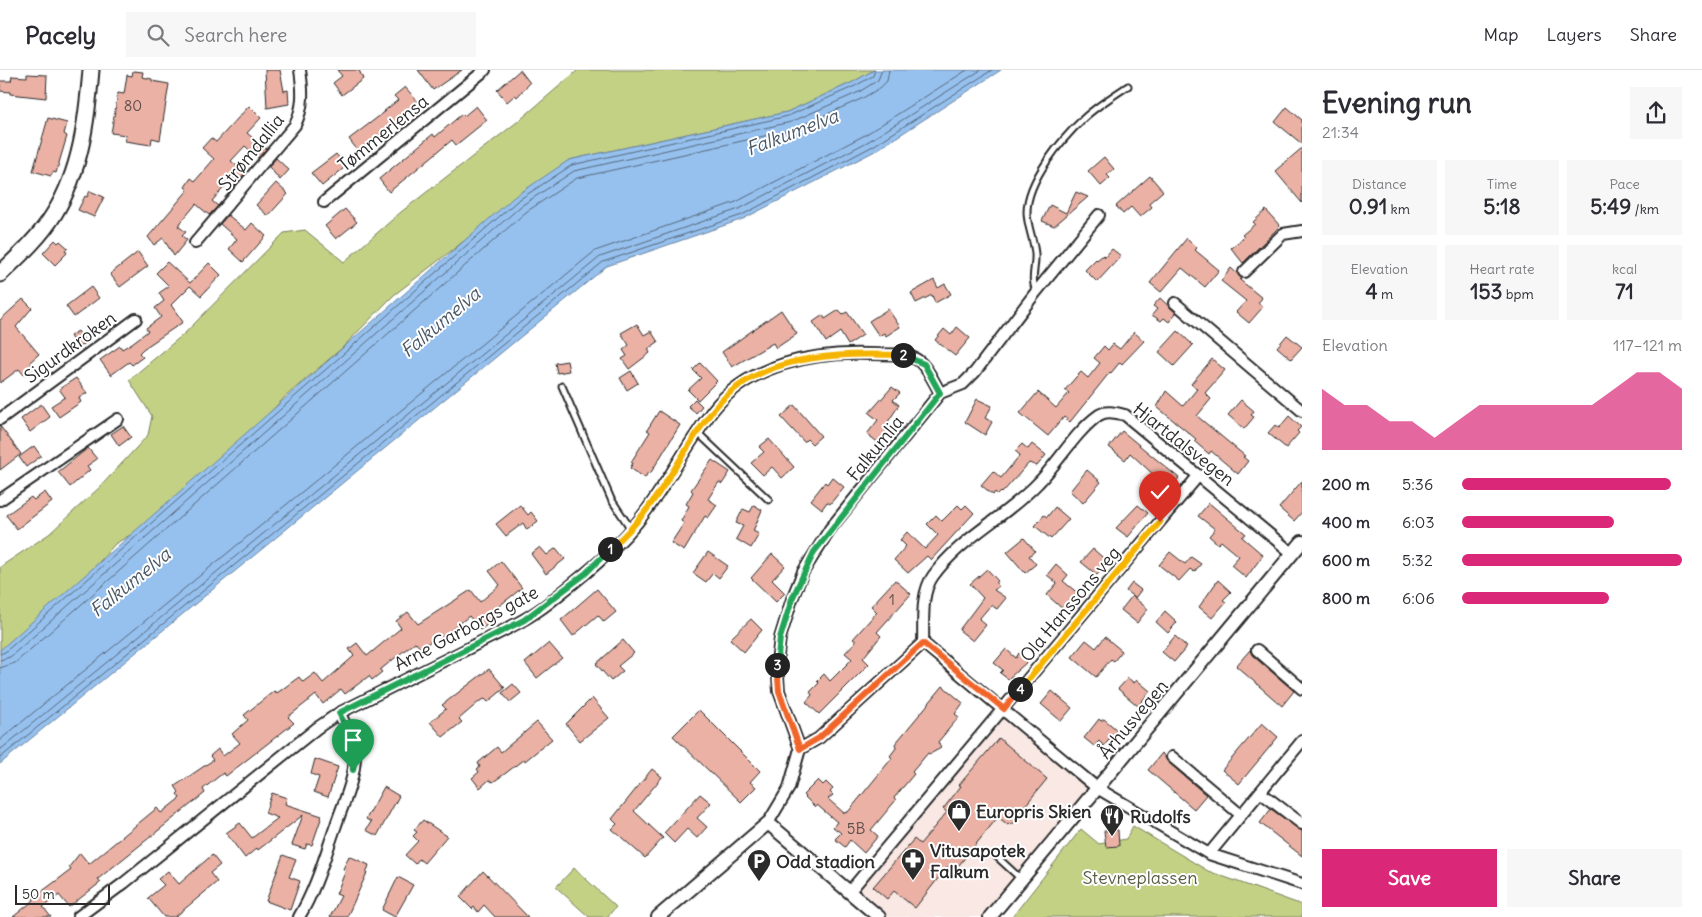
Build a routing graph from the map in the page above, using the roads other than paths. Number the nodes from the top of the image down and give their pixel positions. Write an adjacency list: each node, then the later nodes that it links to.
1 (81, 70): 6 (main road)
2 (91, 70): 6 (main road)
3 (300, 70): 10 (street, Strømdallia)
4 (485, 70): 7 (street, Tømmerlensa)
5 (1128, 86): 13 (lane)
6 (82, 132): 12 (main road)
7 (324, 202)
8 (1099, 215): 13 (street, Falkumlia)
9 (1302, 231): 11 (street)
10 (195, 243)
11 (1244, 272)
12 (0, 274)
13 (1036, 292): 17 (street, Falkumlia)
14 (1175, 303): 18 (street)
15 (136, 320): 19 (street, Sigurdkroken)
16 (562, 386): 25 (lane)
17 (940, 393): 21 (street, Arne Garborgs gate); 34 (street, Falkumlia)
18 (1302, 411)
19 (0, 419)
20 (118, 419): 23 (street)
21 (698, 433): 24 (lane); 25 (street, Arne Garborgs gate)
22 (1199, 475): 27 (street, Hjartdalsvegen); 28 (street, Hjartdalsvegen); 31 (street, Ola Hanssons veg)
23 (0, 500)
24 (769, 500)
25 (631, 529): 32 (street, Arne Garborgs gate)
26 (1302, 542): 27 (street, Århusvegen)
27 (1292, 553): 36 (street, Århusvegen)
28 (923, 643): 31 (street); 34 (street)
29 (1258, 650): 30 (street)
30 (1302, 689)
31 (1004, 709): 36 (street); 45 (street, Ola Hanssons veg)
32 (339, 713): 46 (street, Arne Garborgs gate); 47 (street)
33 (1302, 741): 37 (street)
34 (800, 749): 39 (street)
35 (1172, 757): 38 (street)
36 (1097, 788): 41 (street); 43 (street, Århusvegen)
37 (1260, 792): 38 (street); 40 (street)
38 (1241, 815): 41 (street)
39 (768, 823): 45 (street); 48 (street)
40 (1302, 824)
41 (1209, 854): 44 (street)
42 (996, 856): 43 (lane)
43 (1021, 878): 50 (street, Århusvegen)
44 (1302, 884)
45 (850, 892): 49 (street)
46 (78, 917)
47 (299, 917)
48 (658, 917)
49 (879, 917)
50 (990, 917)

